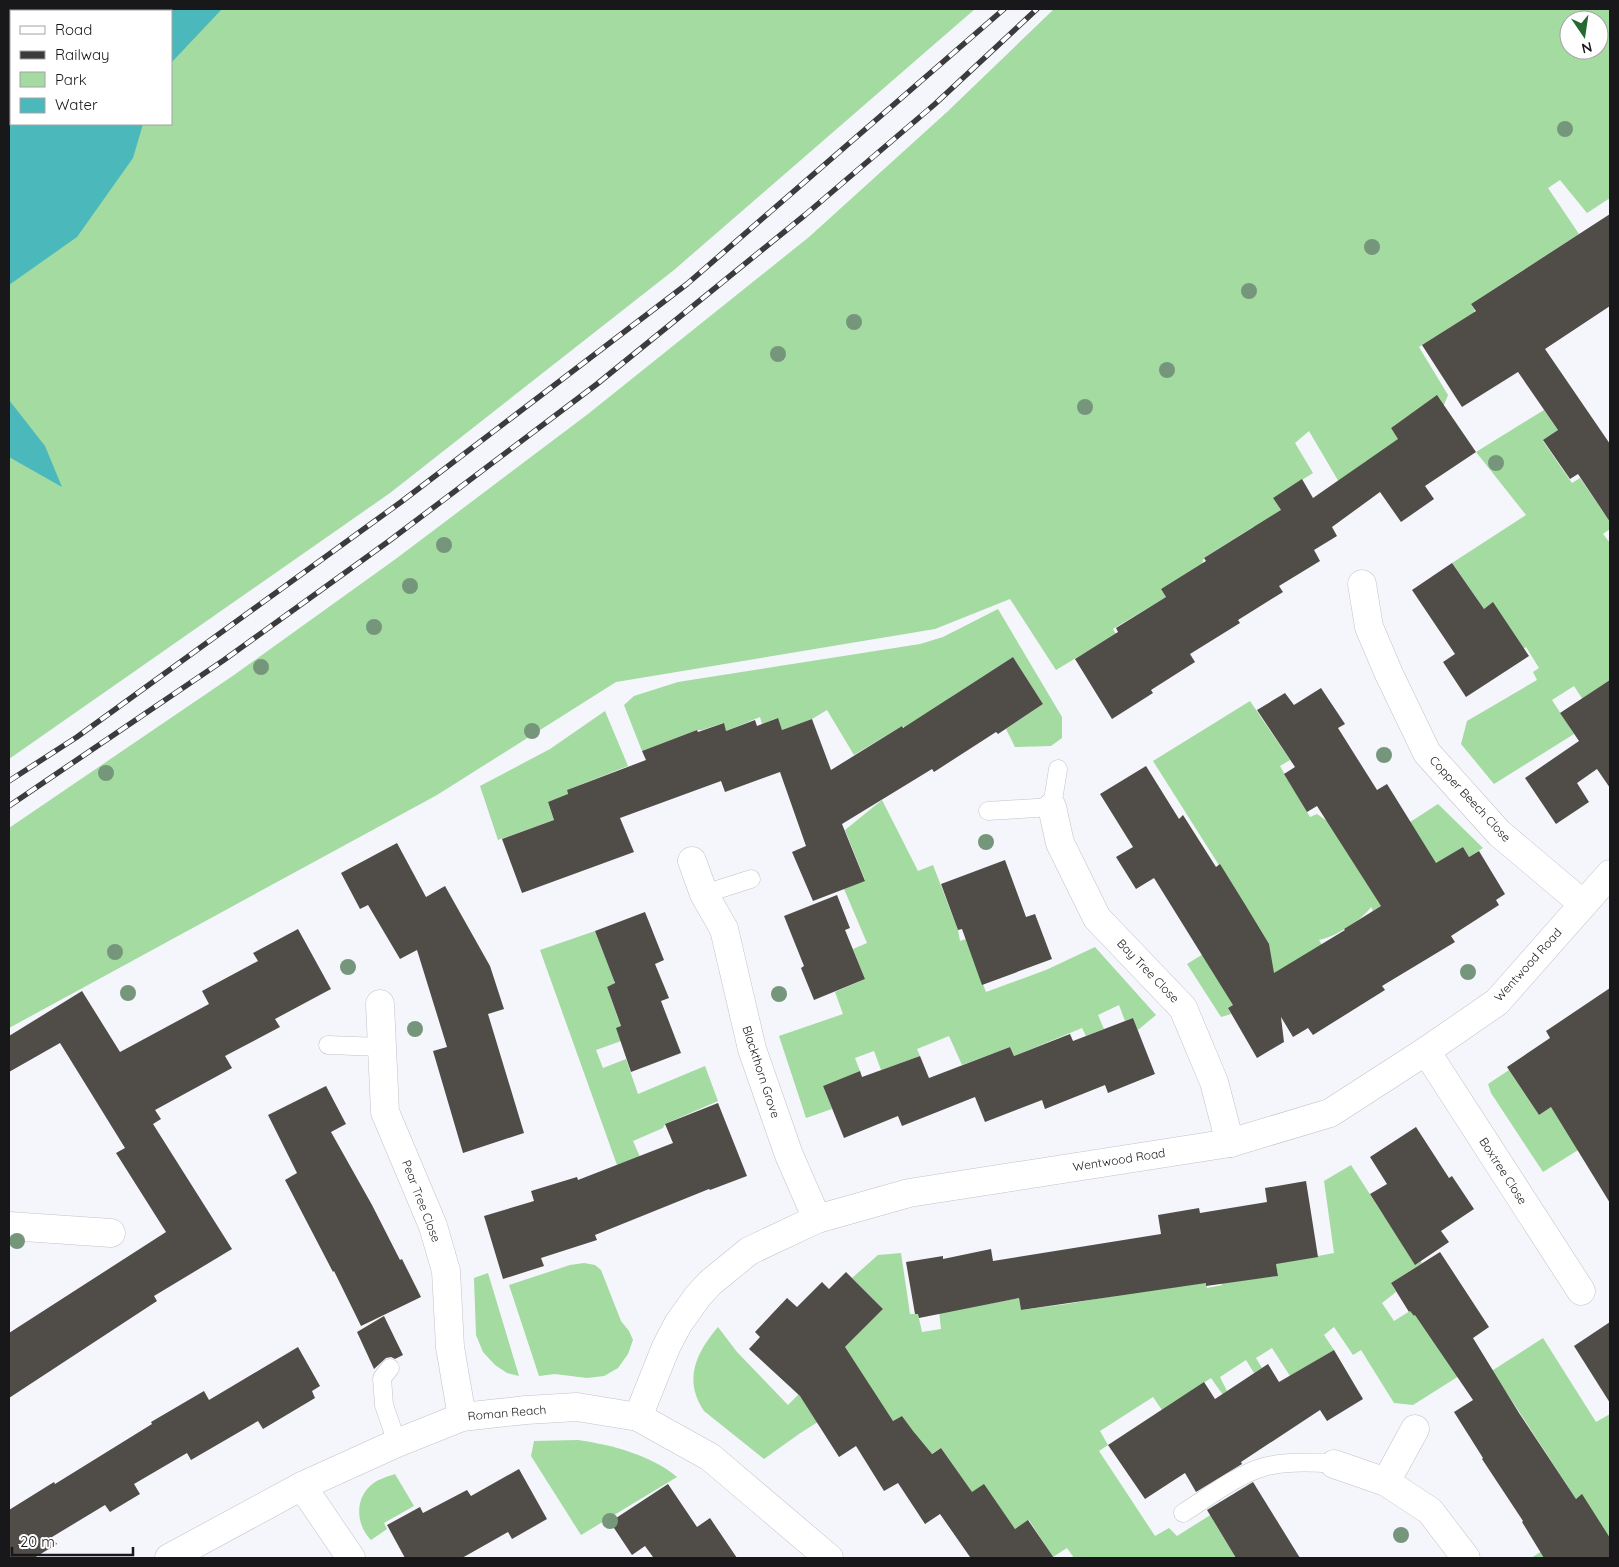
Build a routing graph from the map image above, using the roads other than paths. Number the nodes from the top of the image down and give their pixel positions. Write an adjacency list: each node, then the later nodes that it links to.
1 (1362, 584): 9 (street, Copper Beech Close)
2 (1058, 769): 3 (lane, Bay Tree Close)
3 (1052, 807): 4 (lane); 14 (street, Bay Tree Close)
4 (988, 811)
5 (692, 861): 8 (street, Blackthorn Grove)
6 (1610, 874): 9 (street, Wentwood Road)
7 (751, 879): 8 (lane)
8 (704, 894): 15 (street, Blackthorn Grove)
9 (1583, 904): 13 (street, Wentwood Road)
10 (380, 1004): 12 (street, Pear Tree Close)
11 (328, 1045): 12 (lane)
12 (382, 1047): 20 (street, Pear Tree Close)
13 (1426, 1051): 14 (street, Wentwood Road); 18 (street, Boxtree Close)
14 (1230, 1143): 15 (street, Wentwood Road)
15 (817, 1219): 21 (street, Wentwood Road)
16 (9, 1226): 17 (street)
17 (114, 1235)
18 (1581, 1291)
19 (390, 1368): 23 (lane)
20 (462, 1417): 21 (street, Roman Reach); 23 (street, Roman Reach)
21 (638, 1417): 30 (street, Roman Reach)
22 (1415, 1429): 25 (street)
23 (397, 1443): 26 (street, Roman Reach)
24 (1334, 1464): 25 (street); 27 (lane)
25 (1386, 1482): 31 (street)
26 (302, 1486): 28 (street, Roman Reach); 29 (street)
27 (1184, 1513)
28 (169, 1558)
29 (351, 1558)
30 (829, 1558)
31 (1466, 1558)

